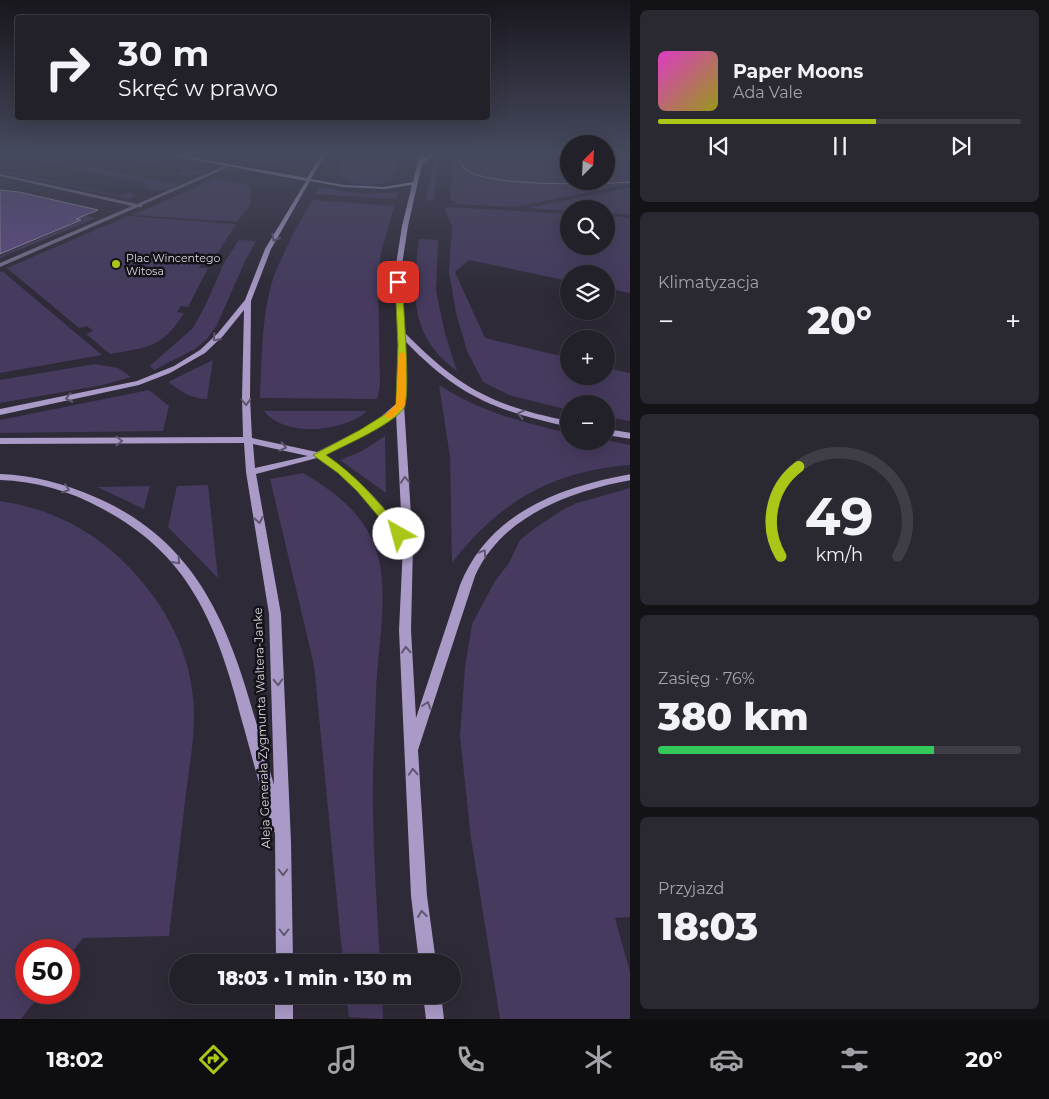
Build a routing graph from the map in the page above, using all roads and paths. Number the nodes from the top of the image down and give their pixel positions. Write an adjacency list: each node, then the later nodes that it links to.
1 (115, 201): 5 (street)
2 (152, 201): 5 (street)
3 (296, 201): 7 (main road, Aleja Generała Zygmunta Waltera-Janke, one-way to 7)
4 (411, 201): 8 (main road)
5 (140, 206): 6 (street)
6 (0, 264)
7 (248, 301): 10 (main road, one-way to 10); 14 (main road, Aleja Generała Zygmunta Waltera-Janke, one-way to 14)
8 (402, 333): 9 (main road); 11 (main road, one-way to 8)
9 (400, 405): 16 (main road); 20 (main road, one-way to 9)
10 (0, 412)
11 (560, 422)
12 (615, 434): 13 (main road)
13 (630, 436)
14 (248, 440): 15 (main road, one-way to 14); 16 (main road, one-way to 16); 17 (main road, Aleja Generała Zygmunta Waltera-Janke)
15 (0, 441)
16 (318, 455): 17 (main road); 20 (main road)
17 (251, 472): 22 (main road, Aleja Generała Zygmunta Waltera-Janke, one-way to 22)
18 (0, 477): 22 (main road, one-way to 22)
19 (630, 477): 21 (main road, one-way to 19)
20 (408, 546): 21 (main road, one-way to 20)
21 (412, 751): 24 (main road, one-way to 21)
22 (283, 842): 23 (main road, Aleja Generała Zygmunta Waltera-Janke, one-way to 23)
23 (284, 954)
24 (427, 954)
25 (284, 1004): 27 (main road)
26 (433, 1004): 28 (main road)
27 (284, 1019)
28 (435, 1019)

